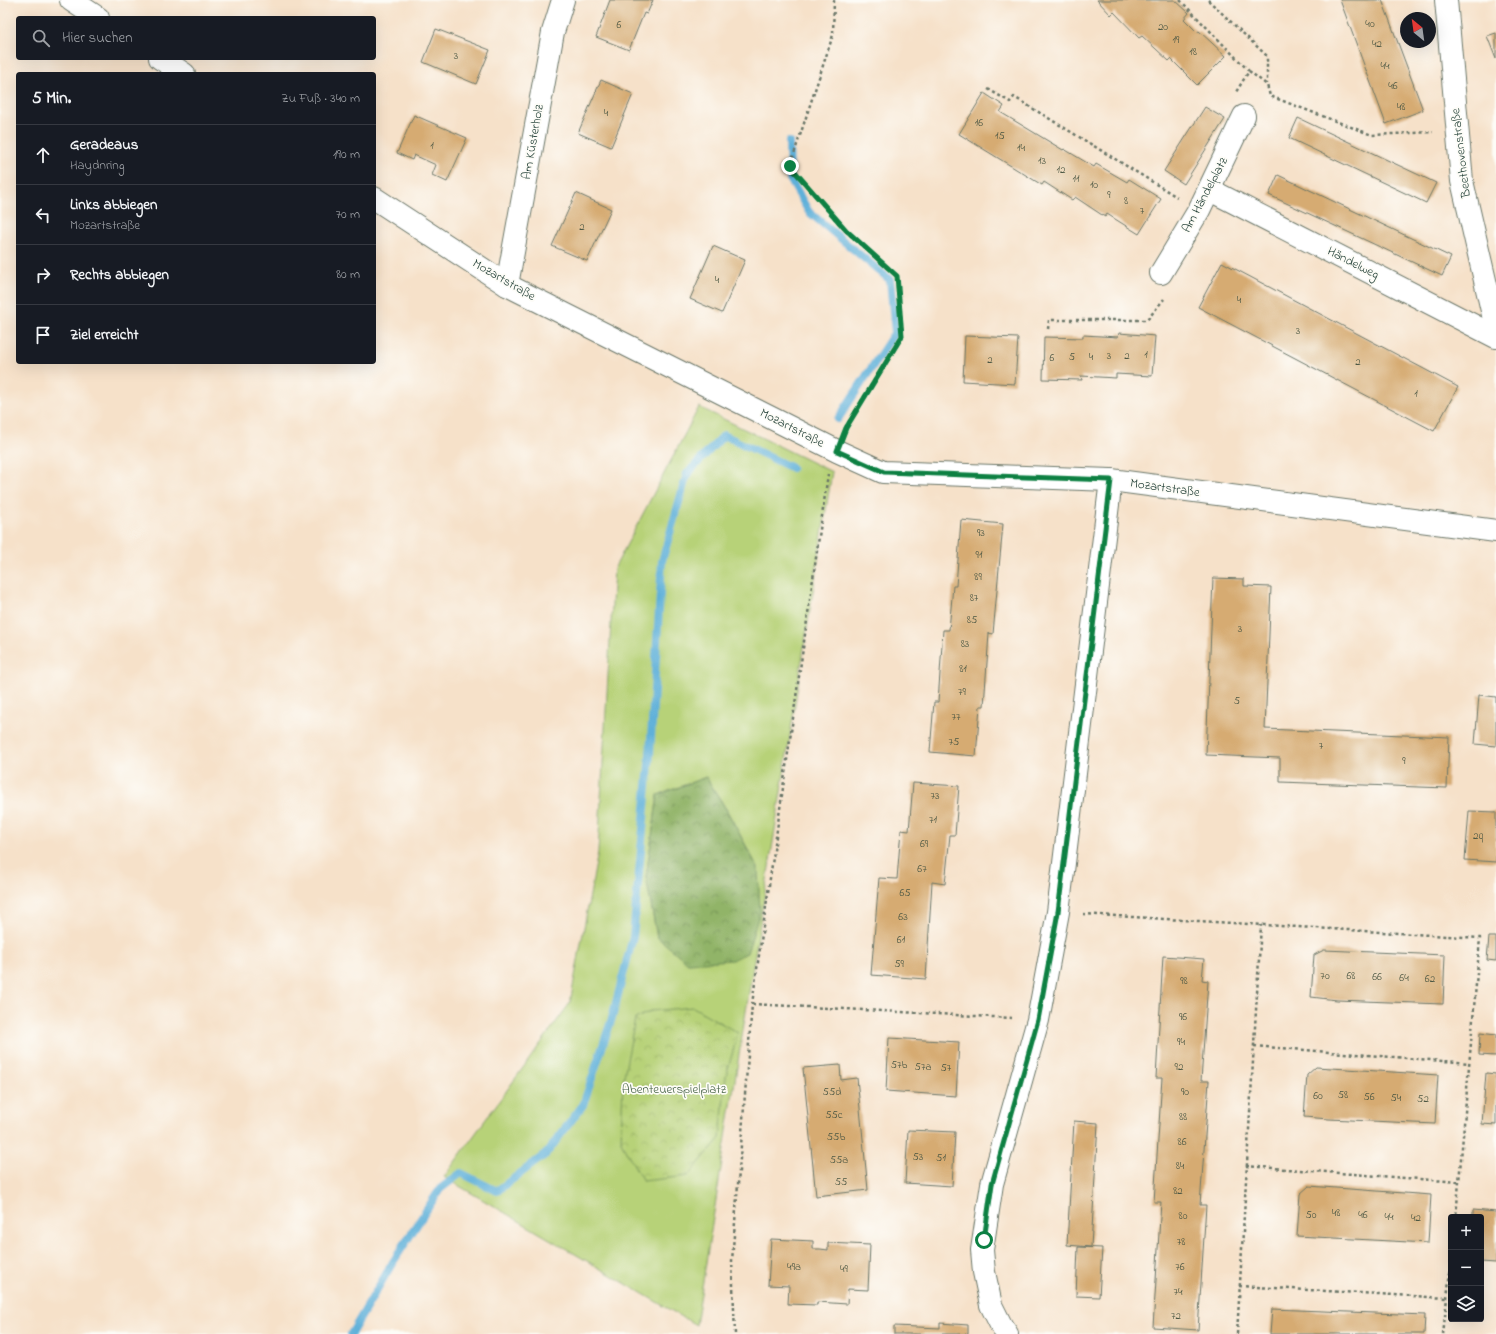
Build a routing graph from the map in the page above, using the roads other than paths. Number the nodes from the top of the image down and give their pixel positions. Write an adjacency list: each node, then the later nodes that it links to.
1 (71, 0): 4 (street)
2 (563, 0): 11 (street, Am Küsterholz)
3 (1446, 0): 12 (street, Beethovenstraße)
4 (95, 16)
5 (163, 60): 6 (street)
6 (181, 72)
7 (1244, 116): 8 (street, Am Händelplatz)
8 (1210, 190): 10 (street, Am Händelplatz); 13 (street, Händelweg)
9 (376, 199): 11 (street, Mozartstraße)
10 (1161, 272)
11 (508, 285): 14 (street, Mozartstraße)
12 (1496, 328)
13 (1496, 337)
14 (1111, 480): 15 (street, Mozartstraße); 16 (street)
15 (1496, 531)
16 (1007, 1334)

